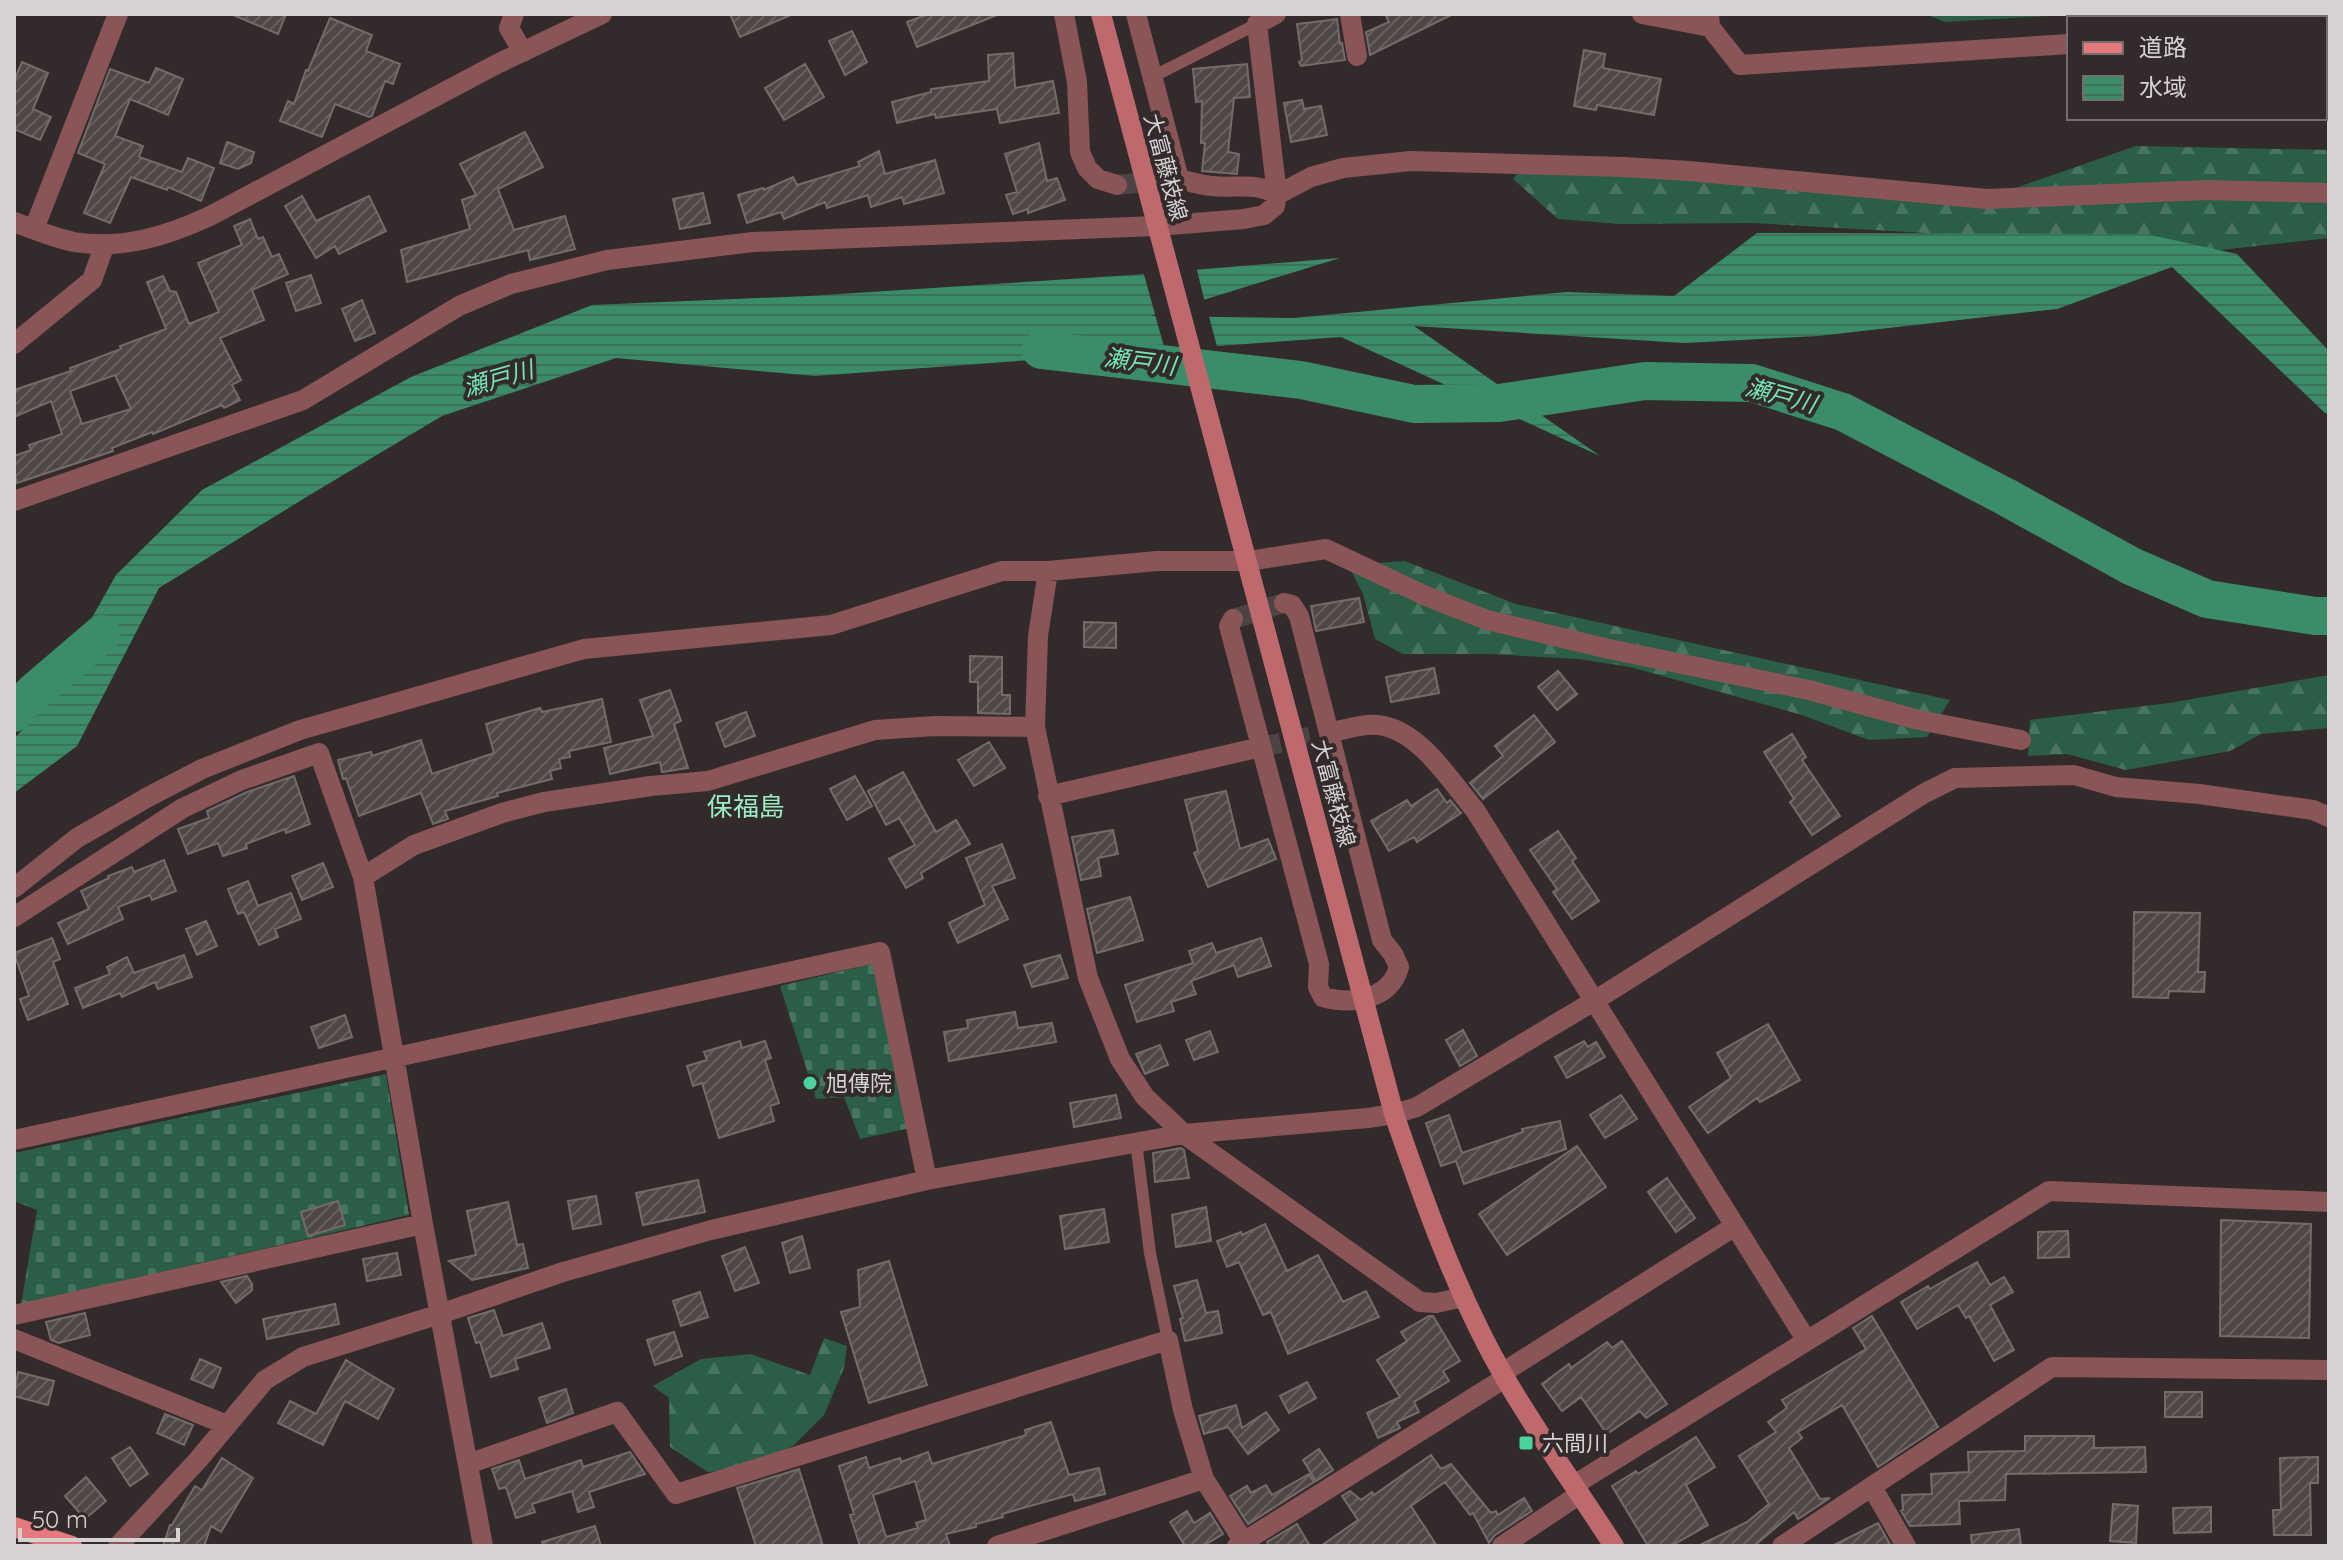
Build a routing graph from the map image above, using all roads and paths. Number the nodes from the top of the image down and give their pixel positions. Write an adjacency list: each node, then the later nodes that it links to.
1 (118, 14): 19 (street)
2 (514, 14): 12 (street)
3 (602, 14): 12 (street)
4 (1064, 14): 15 (street)
5 (1101, 14): 20 (main road, 大富藤枝線)
6 (1136, 14): 14 (street)
7 (1350, 14): 13 (street)
8 (1642, 14): 10 (street)
9 (1267, 18): 14 (lane); 17 (street)
10 (1710, 21): 11 (street)
11 (2067, 44)
12 (523, 52): 21 (street)
13 (1357, 56)
14 (1152, 77): 17 (street)
15 (1117, 185)
16 (2329, 193): 17 (street)
17 (1277, 195): 20 (street)
18 (14, 222): 19 (street)
19 (34, 229): 21 (street)
20 (1159, 235): 23 (street); 24 (main road, 大富藤枝線)
21 (105, 244): 22 (street)
22 (14, 344)
23 (14, 501)
24 (1245, 553): 25 (street); 30 (street); 37 (main road, 大富藤枝線)
25 (1048, 571): 28 (street); 35 (street)
26 (1284, 603): 29 (street)
27 (1233, 619): 31 (street)
28 (1035, 727): 32 (street); 34 (street)
29 (1329, 733): 37 (street); 38 (street)
30 (2021, 740)
31 (1261, 747): 32 (street); 37 (street)
32 (1048, 796): 41 (street)
33 (2329, 817): 38 (street)
34 (363, 877): 36 (street); 39 (street)
35 (14, 888)
36 (14, 917)
37 (1364, 1000): 40 (main road, 大富藤枝線)
38 (1594, 1001): 40 (street); 47 (street)
39 (394, 1059): 42 (street); 44 (street); 46 (street)
40 (1394, 1114): 41 (street); 48 (main road, 大富藤枝線)
41 (1184, 1134): 43 (street); 48 (street)
42 (14, 1140)
43 (1136, 1142): 44 (street); 52 (lane)
44 (927, 1180): 49 (street)
45 (2329, 1202): 53 (street)
46 (423, 1224): 49 (street); 50 (street)
47 (1735, 1226): 53 (street); 55 (street)
48 (1464, 1297): 55 (main road, 大富藤枝線)
49 (440, 1314): 56 (street); 57 (street)
50 (14, 1315)
51 (14, 1339): 56 (street)
52 (1168, 1340): 57 (street); 58 (street)
53 (1807, 1341): 60 (street)
54 (2329, 1370): 59 (street)
55 (1503, 1375): 60 (main road, 大富藤枝線); 62 (street)
56 (227, 1425): 64 (street)
57 (468, 1464): 65 (street)
58 (1204, 1479): 62 (street); 66 (street)
59 (1872, 1487): 69 (street); 70 (street)
60 (1577, 1490): 67 (street); 68 (main road, 大富藤枝線)
61 (14, 1527): 63 (main road)
62 (1241, 1544)
63 (72, 1546)
64 (118, 1546)
65 (483, 1546)
66 (997, 1546)
67 (1502, 1546)
68 (1614, 1546)
69 (1782, 1546)
70 (1906, 1546)

